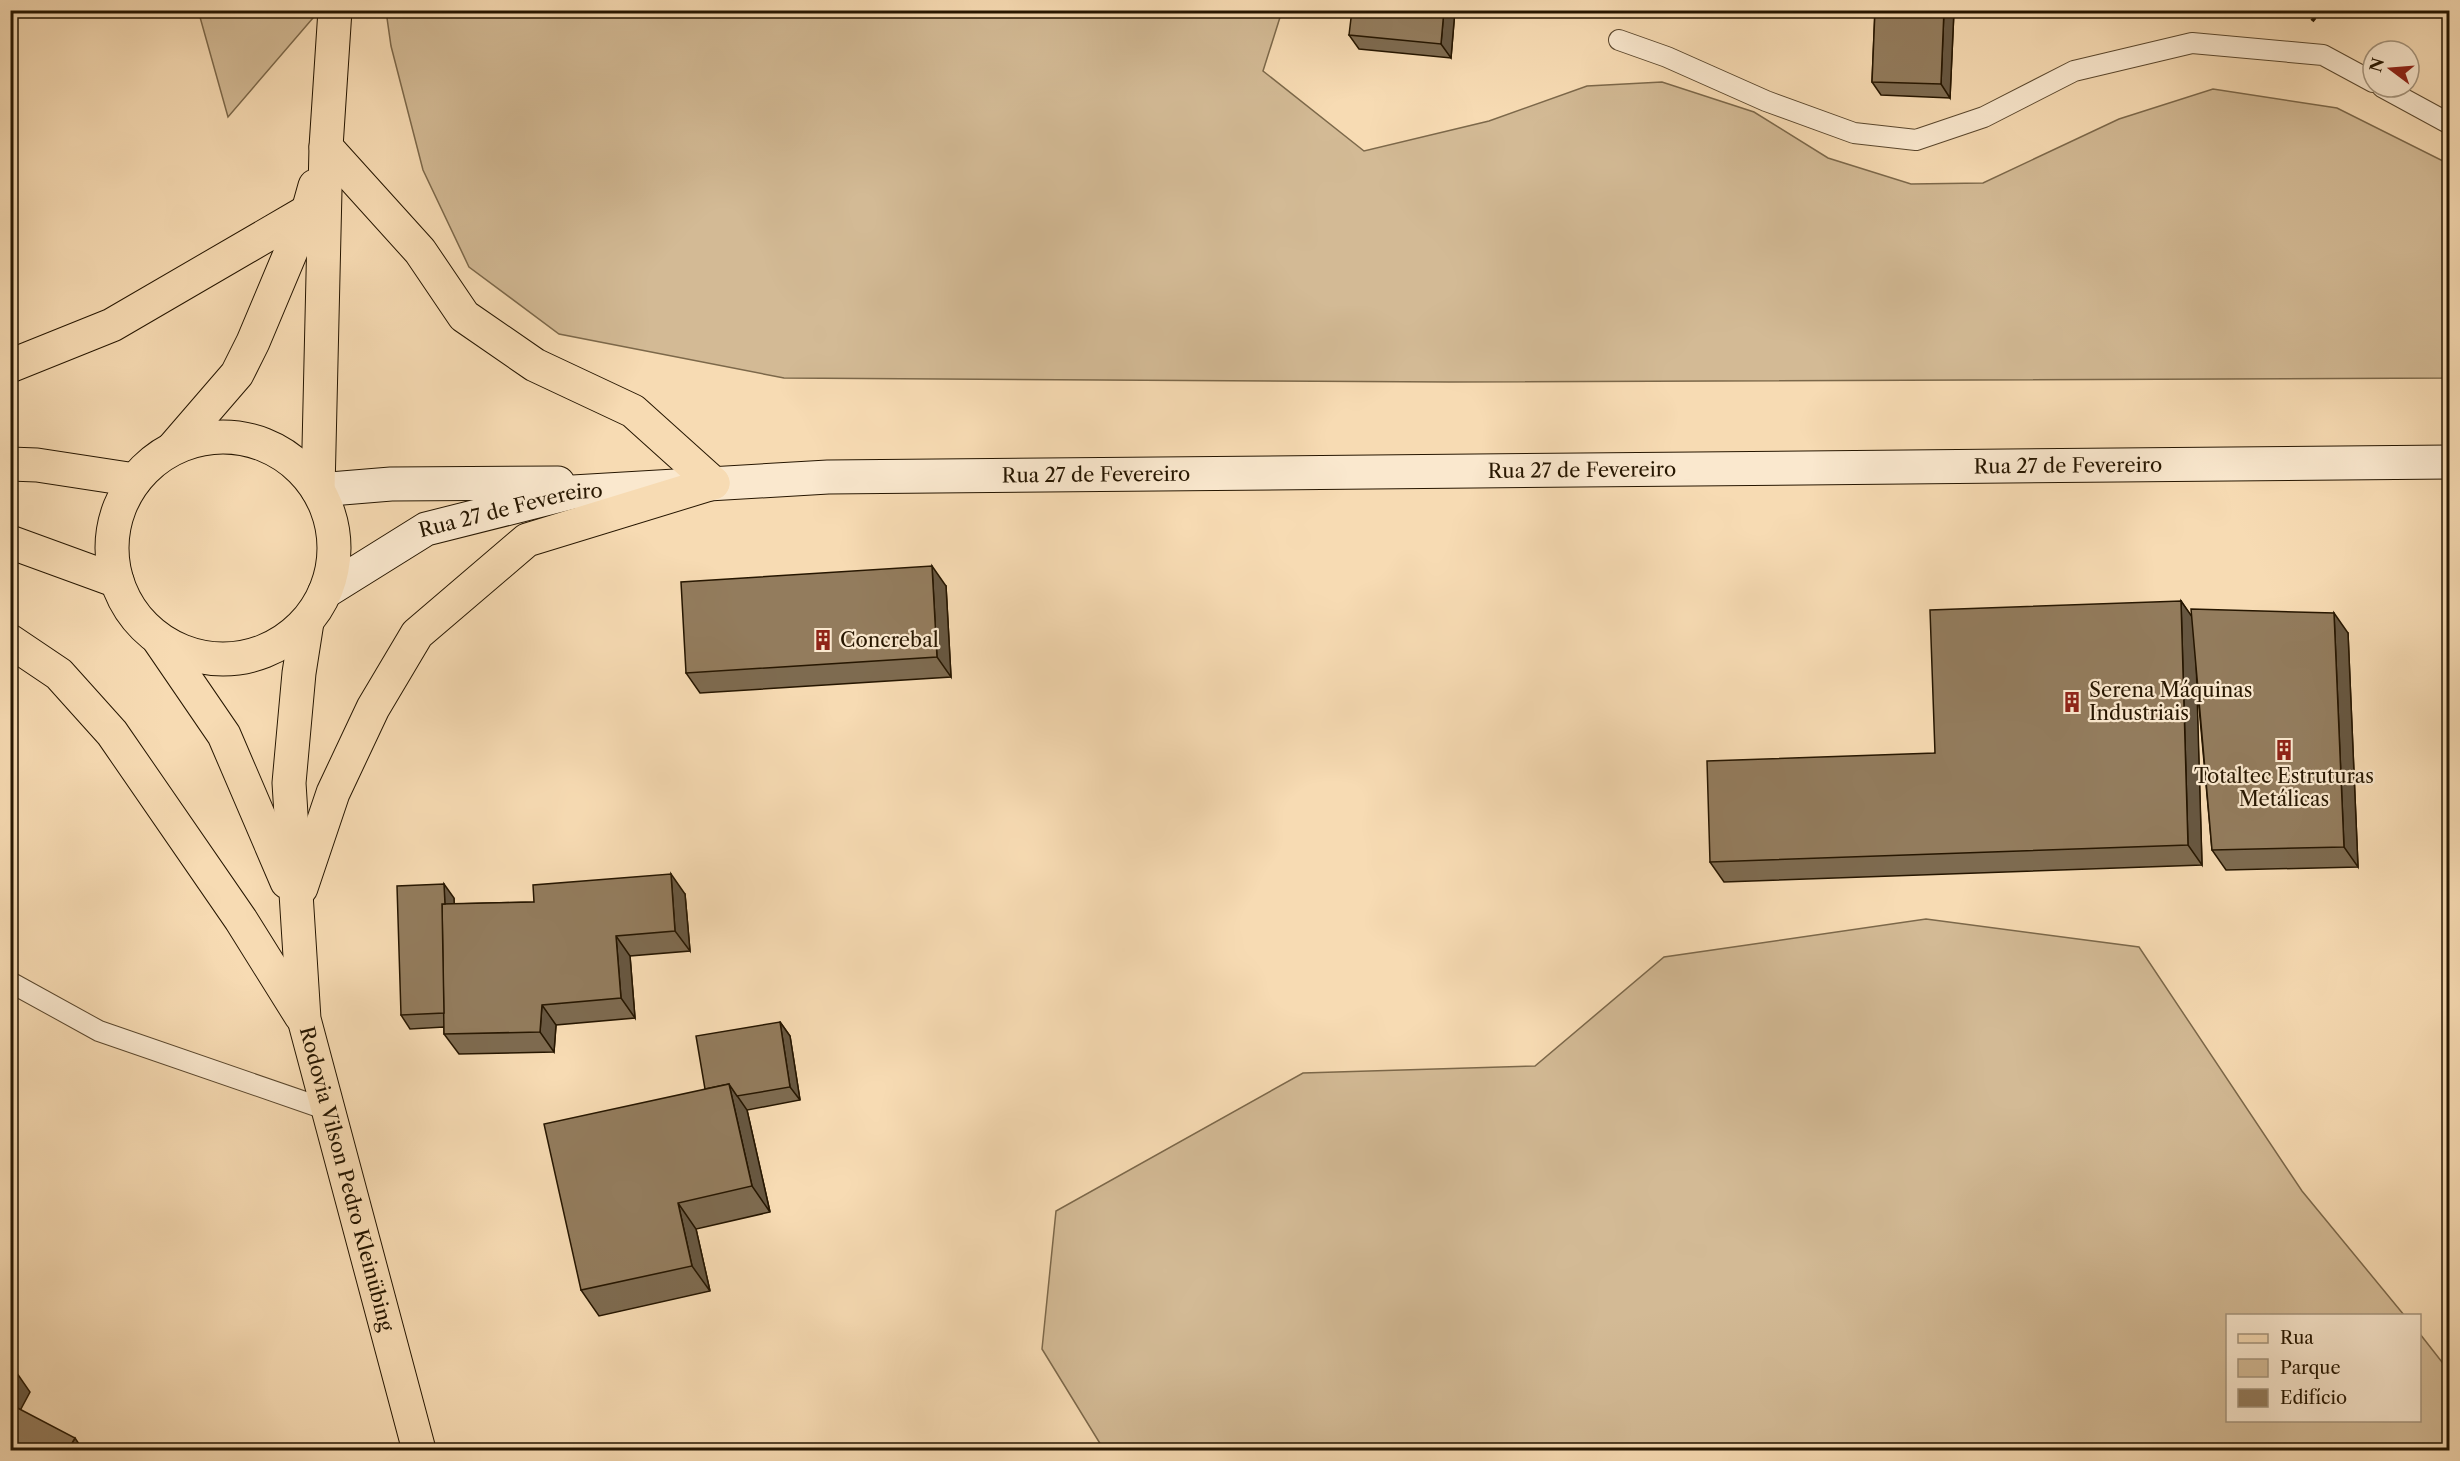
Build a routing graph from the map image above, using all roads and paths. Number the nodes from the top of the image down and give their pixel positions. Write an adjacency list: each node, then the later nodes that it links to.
1 (335, 10): 6 (main road)
2 (1619, 40): 3 (lane)
3 (2361, 76)
4 (2404, 99): 5 (lane)
5 (2450, 124)
6 (326, 147): 7 (main road); 13 (main road); 14 (main road)
7 (308, 211): 8 (main road); 9 (main road)
8 (10, 366)
9 (174, 447): 12 (main road); 14 (main road)
10 (2450, 462): 13 (main road, Rua 27 de Fevereiro)
11 (10, 464): 12 (main road)
12 (135, 480): 16 (main road)
13 (713, 483): 14 (main road, Rua 27 de Fevereiro); 17 (main road, Rua 27 de Fevereiro); 21 (main road)
14 (318, 490): 17 (main road)
15 (10, 542): 16 (main road)
16 (117, 581): 19 (main road)
17 (325, 592): 18 (main road)
18 (307, 622): 19 (main road); 21 (main road, Rodovia Vilson Pedro Kleinübing)
19 (158, 639): 21 (main road, Rodovia Vilson Pedro Kleinübing)
20 (10, 641): 23 (main road)
21 (296, 903): 23 (main road, Rodovia Vilson Pedro Kleinübing)
22 (10, 982): 24 (lane)
23 (304, 1019): 24 (main road, Rodovia Vilson Pedro Kleinübing)
24 (328, 1110): 25 (main road, Rodovia Vilson Pedro Kleinübing)
25 (419, 1450)

